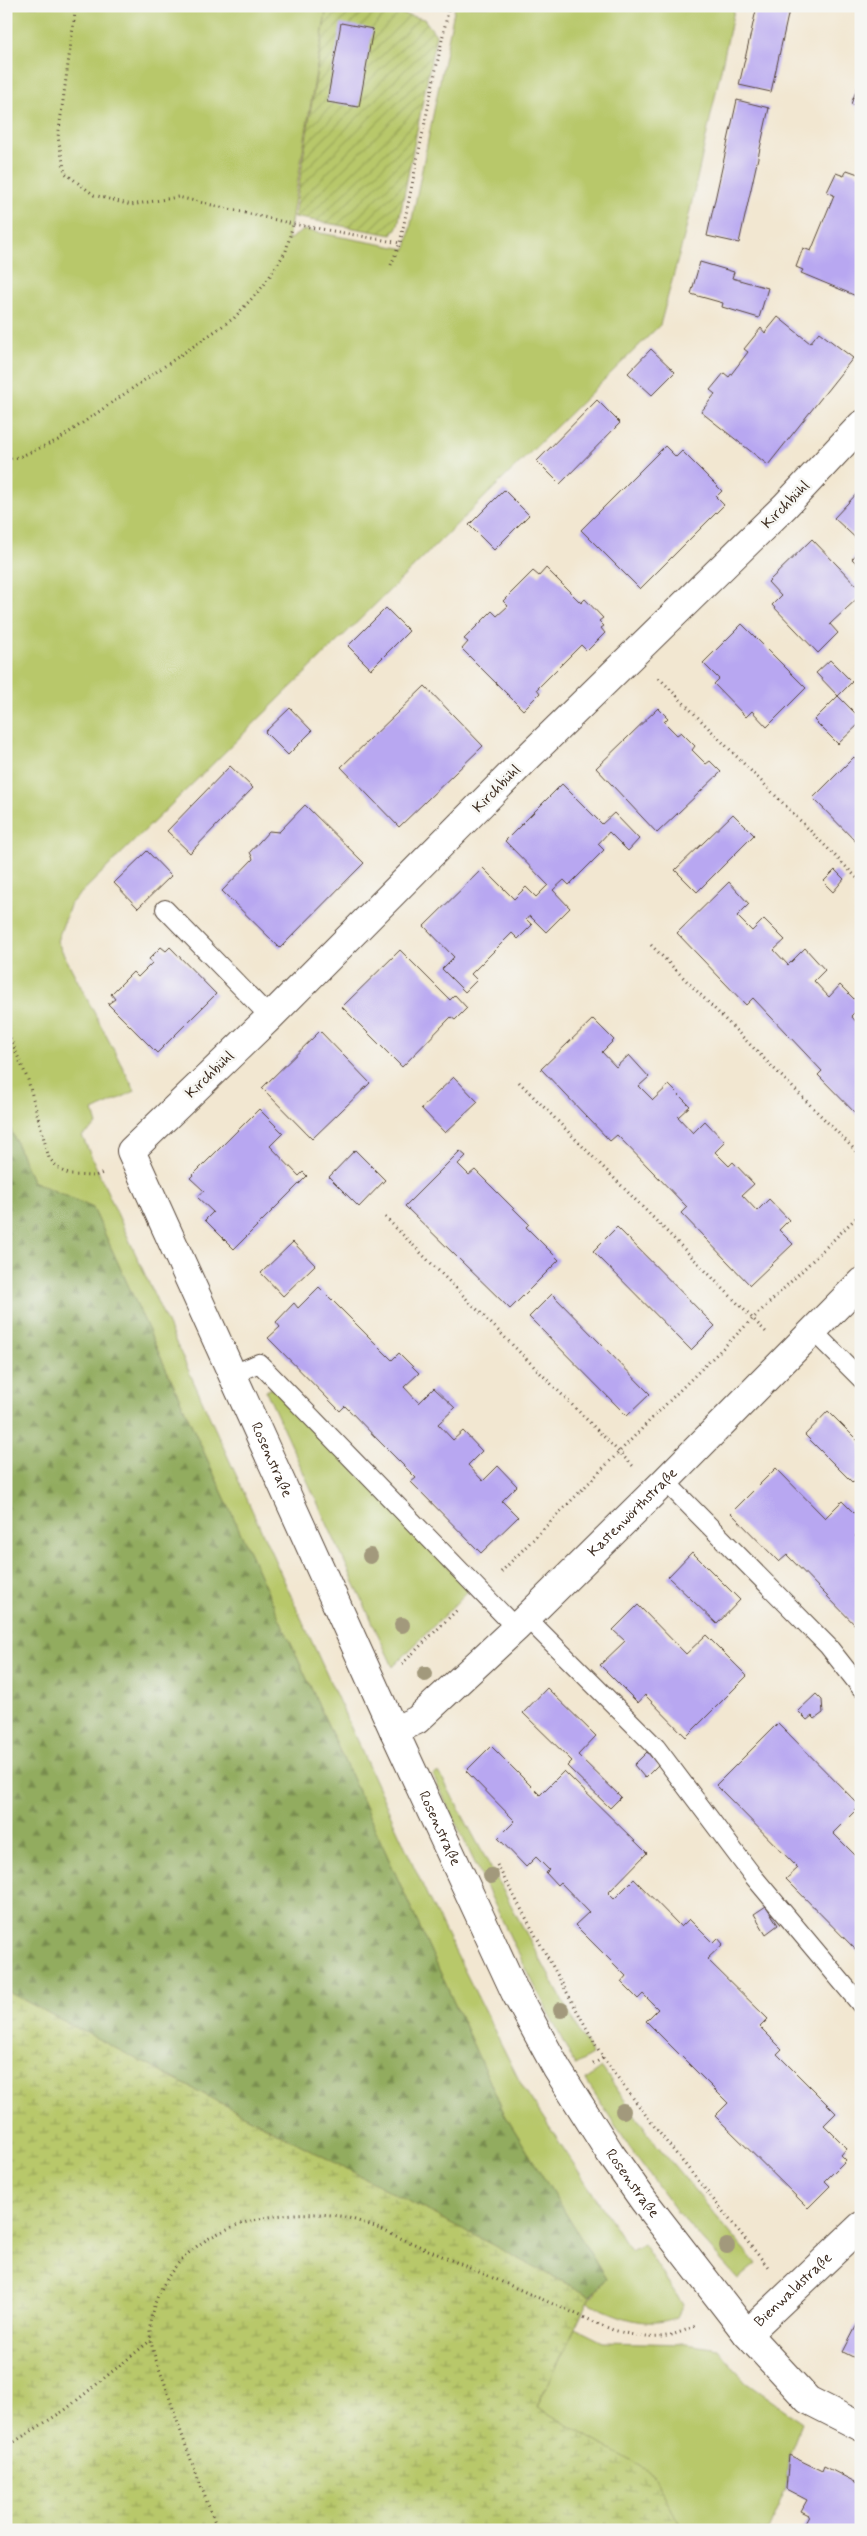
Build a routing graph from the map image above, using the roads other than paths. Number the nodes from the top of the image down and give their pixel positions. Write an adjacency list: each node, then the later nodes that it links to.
1 (861, 425): 3 (street, Kirchbühl)
2 (165, 909): 3 (lane)
3 (270, 1017): 4 (street, Kirchbühl)
4 (134, 1156): 7 (street, Rosenstraße)
5 (861, 1282): 6 (street, Kastenwörthstraße)
6 (813, 1331): 8 (lane); 9 (street, Kastenwörthstraße)
7 (234, 1374): 10 (lane); 12 (street, Rosenstraße)
8 (861, 1379)
9 (661, 1485): 10 (street, Kastenwörthstraße); 11 (lane)
10 (521, 1623): 12 (street, Kastenwörthstraße); 13 (lane)
11 (861, 1688)
12 (394, 1731): 15 (street, Rosenstraße)
13 (861, 2005)
14 (861, 2226): 15 (street, Bienwaldstraße)
15 (747, 2334): 16 (street, Rosenstraße)
16 (861, 2427)

